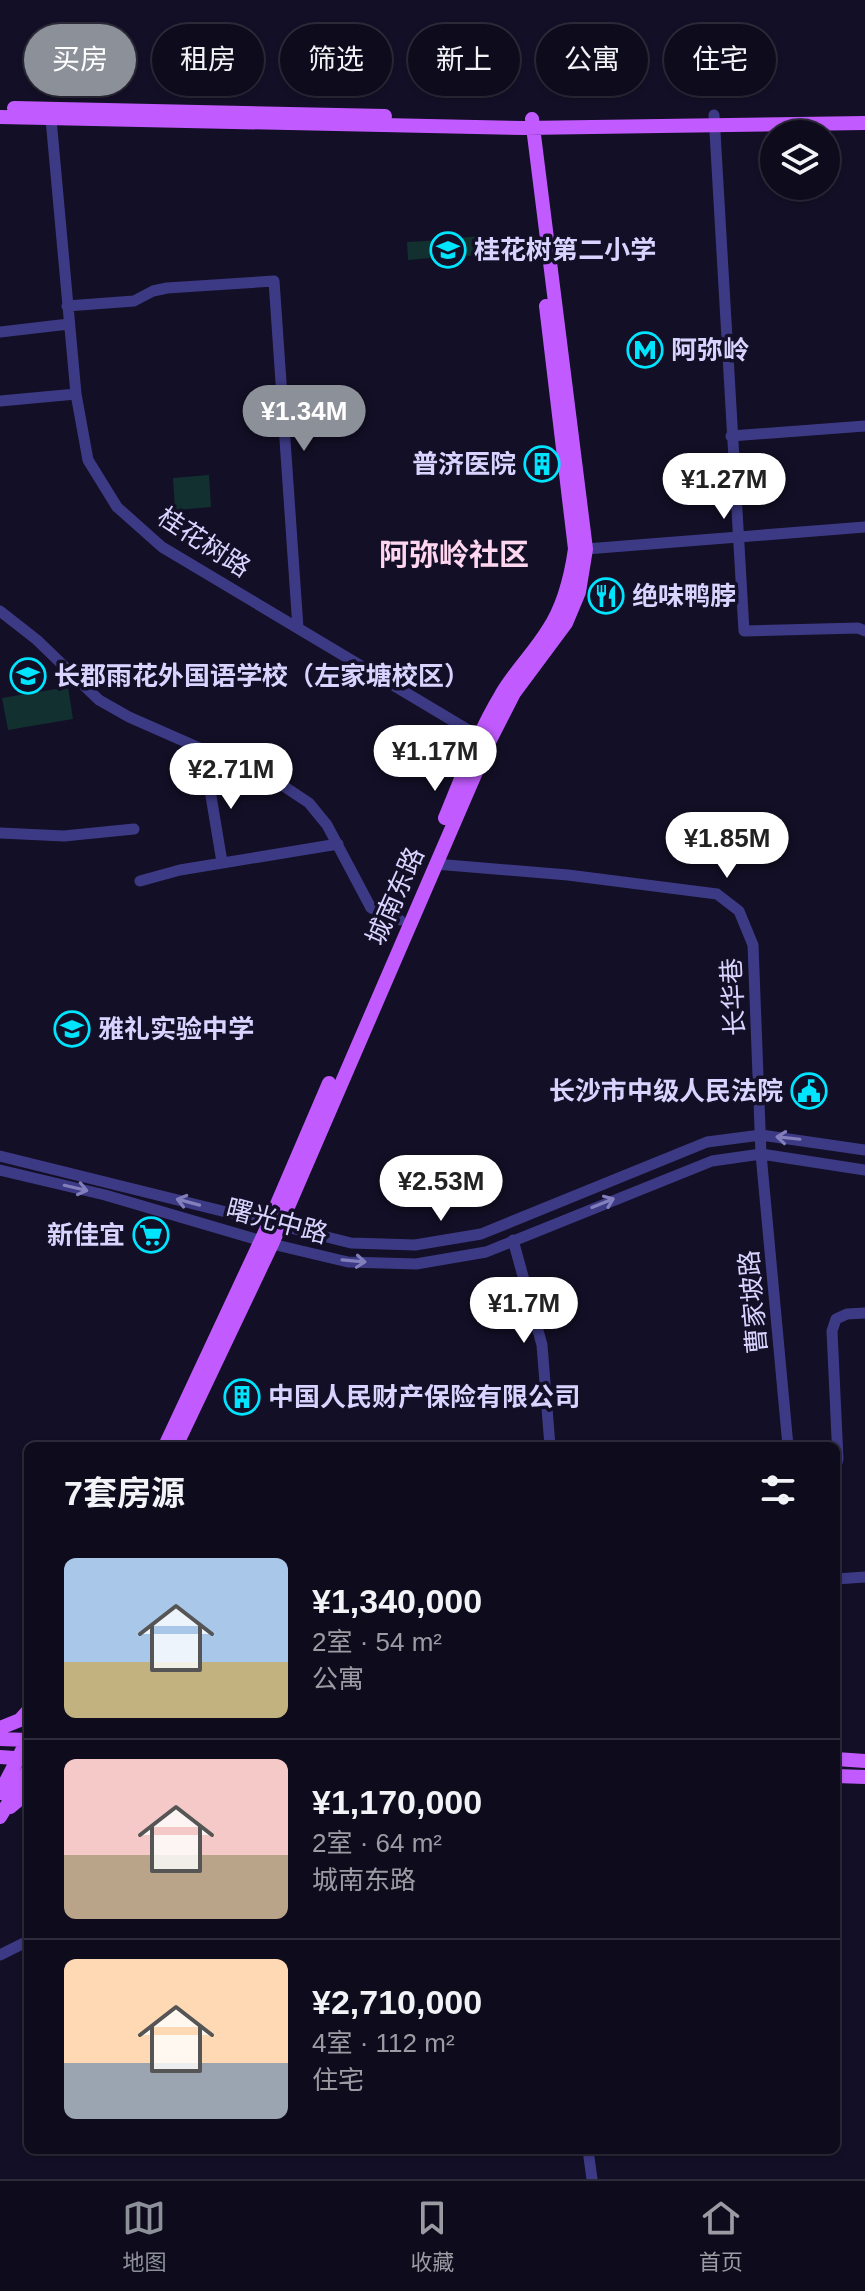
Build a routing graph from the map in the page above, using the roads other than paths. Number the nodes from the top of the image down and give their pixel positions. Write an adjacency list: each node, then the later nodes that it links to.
1 (0, 108): 7 (main road)
2 (865, 115): 5 (main road)
3 (0, 117): 4 (main road)
4 (51, 119): 7 (main road); 8 (street, 桂花树路)
5 (714, 120): 6 (main road); 7 (main road); 14 (street)
6 (865, 123)
7 (528, 124): 17 (main road, 城南东路); 21 (main road, 城南东路)
8 (67, 306): 9 (street, 桂花树路); 19 (street)
9 (69, 324): 10 (street); 11 (street, 桂花树路)
10 (0, 332)
11 (76, 394): 12 (street); 19 (street, 桂花树路)
12 (0, 401)
13 (865, 426): 14 (street)
14 (731, 436): 16 (street)
15 (865, 527): 16 (street)
16 (737, 538): 17 (street); 20 (street)
17 (586, 549): 21 (main road, 城南东路)
18 (0, 611): 22 (street)
19 (298, 628): 21 (street, 桂花树路)
20 (865, 631)
21 (484, 739): 27 (main road, 城南东路); 29 (main road, 城南东路)
22 (216, 756): 25 (street); 26 (street)
23 (134, 829): 24 (street)
24 (0, 833)
25 (338, 844): 26 (street); 29 (street)
26 (222, 862): 28 (street)
27 (435, 864): 30 (street, 长华巷); 36 (main road, 城南东路)
28 (140, 881)
29 (400, 920): 36 (main road, 城南东路)
30 (761, 1135): 31 (street, 曙光中路, one-way to 30); 32 (street, 长华巷); 36 (street, 曙光中路)
31 (865, 1150)
32 (761, 1154): 35 (street, 曙光中路); 37 (street, 曙光中路, one-way to 32); 43 (street, 曹家坡路)
33 (0, 1156): 36 (street, 曙光中路, one-way to 33)
34 (0, 1170): 38 (street, 曙光中路, one-way to 38)
35 (865, 1170)
36 (273, 1225): 38 (main road, 城南东路)
37 (513, 1240): 38 (street, 曙光中路, one-way to 37); 42 (street)
38 (266, 1242): 40 (main road, 城南东路); 41 (main road, 城南东路)
39 (865, 1313): 44 (street)
40 (167, 1442)
41 (178, 1442)
42 (550, 1442)
43 (788, 1442)
44 (837, 1442)
45 (865, 1577): 46 (street)
46 (840, 1579)
47 (24, 1716): 48 (main road)
48 (0, 1728)
49 (0, 1739): 50 (main road)
50 (24, 1740)
51 (0, 1757): 54 (main road)
52 (840, 1759): 53 (main road)
53 (865, 1761)
54 (24, 1762)
55 (24, 1763): 59 (main road)
56 (24, 1764): 61 (main road)
57 (840, 1776): 58 (main road)
58 (865, 1777)
59 (0, 1793)
60 (24, 1795): 61 (main road)
61 (1, 1815)
62 (24, 1943): 63 (street)
63 (0, 1955)
64 (589, 2154): 65 (street)
65 (592, 2179)

